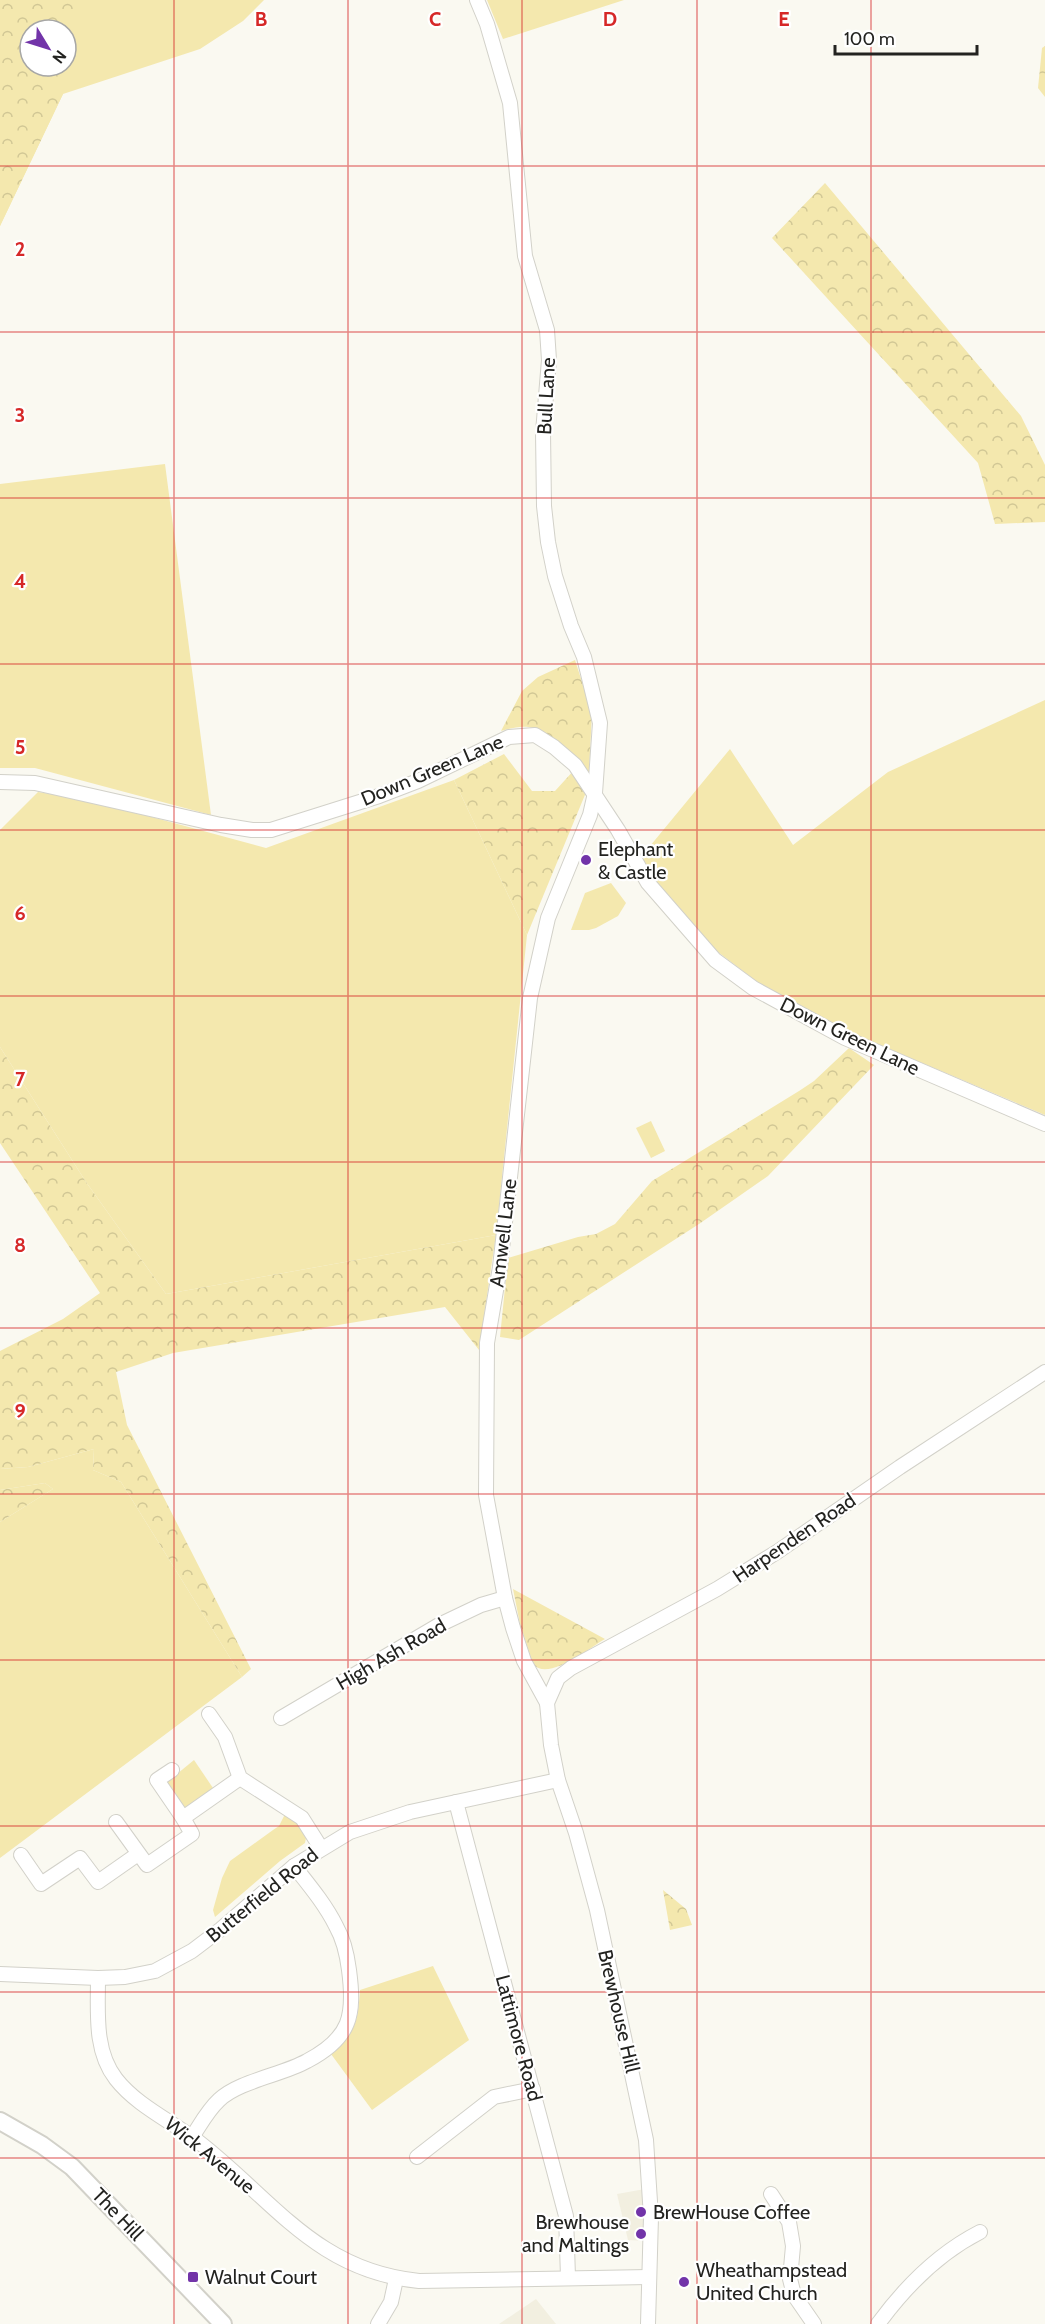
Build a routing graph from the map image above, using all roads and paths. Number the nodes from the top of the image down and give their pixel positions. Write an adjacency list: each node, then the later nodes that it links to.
1 (477, 0): 3 (street, Bull Lane)
2 (0, 782): 3 (street, Down Green Lane)
3 (595, 793): 4 (street, Down Green Lane); 6 (street, Amwell Lane)
4 (1045, 1124)
5 (1045, 1371): 8 (street, Harpenden Road)
6 (505, 1598): 7 (street, Amwell Lane); 11 (street, High Ash Road)
7 (532, 1677): 8 (street); 9 (street, Amwell Lane)
8 (558, 1678): 9 (street)
9 (547, 1703): 14 (street, Brewhouse Hill)
10 (209, 1714): 13 (street)
11 (281, 1718)
12 (172, 1770): 16 (street)
13 (240, 1778): 16 (street); 18 (street)
14 (558, 1780): 15 (street, Butterfield Road); 31 (street, Brewhouse Hill)
15 (456, 1802): 18 (street, Butterfield Road); 24 (street, Lattimore Road)
16 (183, 1818): 19 (street)
17 (116, 1822): 19 (street)
18 (321, 1848): 21 (street, Butterfield Road)
19 (138, 1854): 20 (street)
20 (21, 1855)
21 (294, 1866): 23 (street, Butterfield Road); 26 (street)
22 (0, 1974): 23 (street, Butterfield Road)
23 (98, 1978): 26 (street, Wick Avenue)
24 (533, 2089): 27 (street); 30 (street, Lattimore Road)
25 (0, 2121): 34 (main road, The Hill)
26 (192, 2137): 32 (street, Wick Avenue)
27 (417, 2157)
28 (771, 2194): 37 (street)
29 (980, 2232): 33 (street)
30 (568, 2277): 31 (street, Wick Avenue); 32 (street, Wick Avenue)
31 (649, 2277): 36 (street, Brewhouse Hill)
32 (396, 2279): 35 (street)
33 (880, 2323)
34 (223, 2324)
35 (378, 2324)
36 (648, 2324)
37 (814, 2324)

